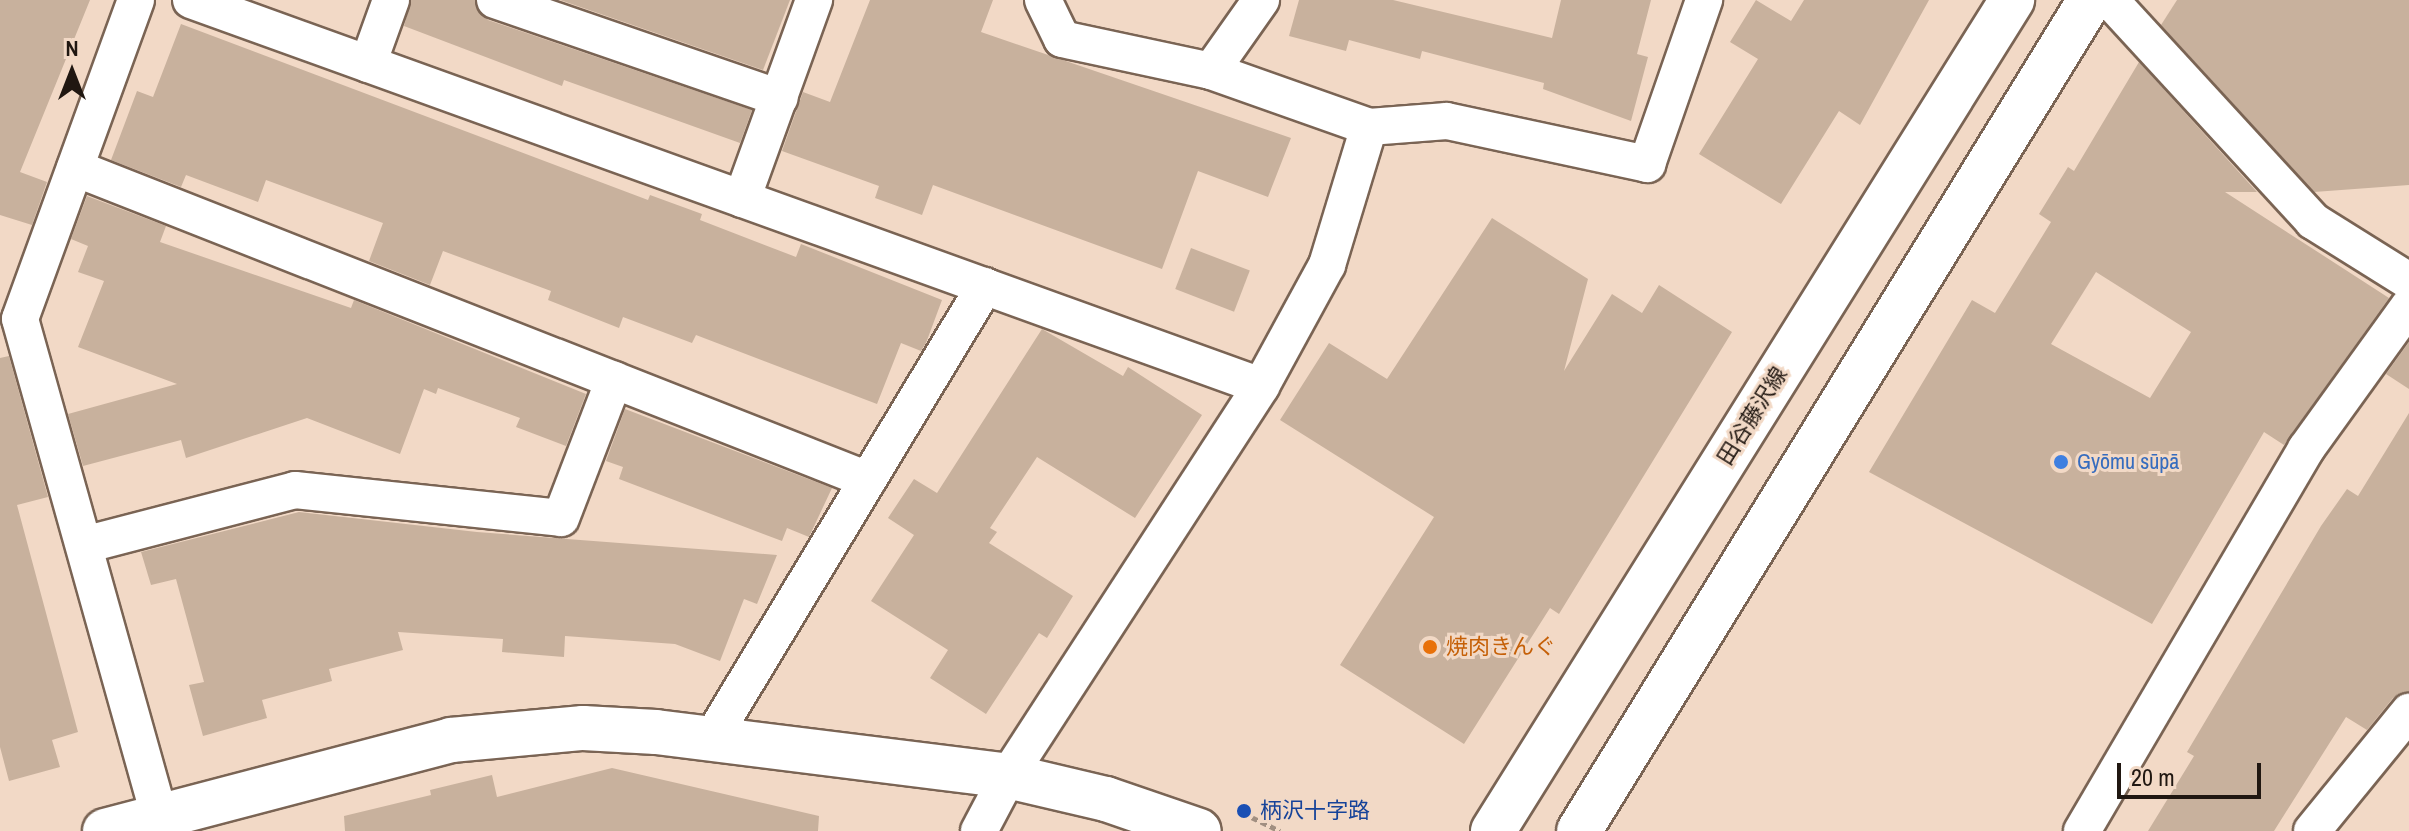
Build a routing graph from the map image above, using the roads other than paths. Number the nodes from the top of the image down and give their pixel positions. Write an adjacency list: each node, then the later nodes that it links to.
1 (136, 0): 16 (street)
2 (191, 0): 12 (street)
3 (391, 0): 12 (street)
4 (495, 0): 14 (street)
5 (814, 0): 14 (street)
6 (1043, 0): 13 (street)
7 (1261, 0): 13 (street)
8 (1704, 0): 15 (street)
9 (2012, 0): 32 (main road, 田谷藤沢線)
10 (2090, 0): 33 (main road)
11 (2110, 0): 18 (street)
12 (368, 64): 17 (street)
13 (1211, 71): 15 (street)
14 (780, 98): 17 (street)
15 (1369, 127): 22 (street)
16 (75, 168): 21 (street); 24 (street)
17 (742, 199): 19 (street)
18 (2409, 281)
19 (985, 286): 22 (street); 23 (street)
20 (2409, 306): 34 (street)
21 (614, 380): 23 (street); 24 (street)
22 (1261, 386): 27 (street)
23 (868, 480): 26 (street)
24 (84, 545): 28 (street)
25 (2409, 712): 35 (street)
26 (712, 738): 27 (main road); 28 (main road)
27 (1008, 776): 30 (street); 31 (main road)
28 (159, 815): 29 (main road)
29 (105, 831)
30 (979, 831)
31 (1199, 831)
32 (1493, 831)
33 (1579, 831)
34 (2082, 831)
35 (2312, 831)

